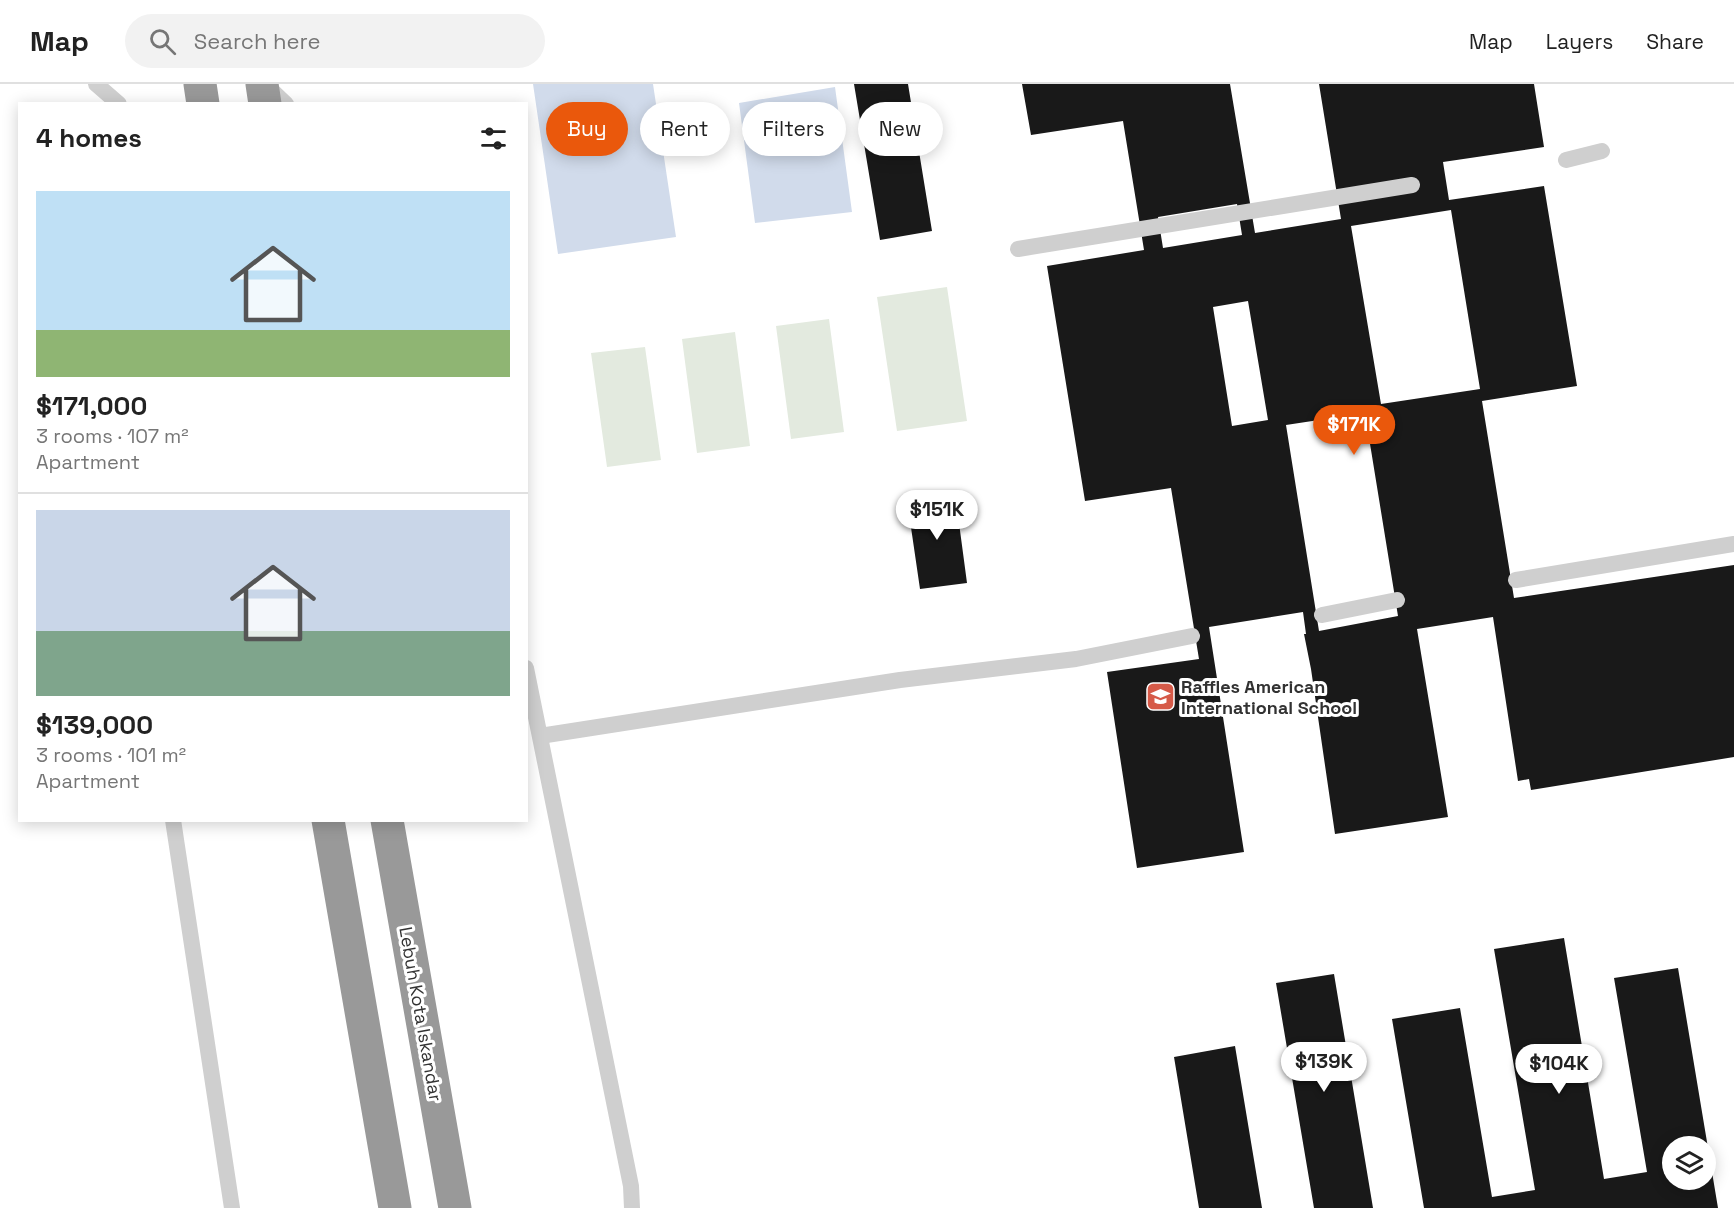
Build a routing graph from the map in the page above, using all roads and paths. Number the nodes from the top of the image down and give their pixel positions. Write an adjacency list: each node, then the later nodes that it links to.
1 (96, 84): 4 (lane)
2 (200, 84): 5 (highway)
3 (264, 84): 6 (highway); 7 (lane)
4 (117, 102)
5 (203, 102)
6 (265, 102)
7 (284, 102)
8 (1602, 151): 9 (lane)
9 (1566, 160)
10 (1412, 185): 11 (lane)
11 (1018, 249)
12 (1734, 543): 13 (lane)
13 (1516, 580)
14 (1397, 600): 15 (lane)
15 (1322, 615)
16 (1192, 636): 18 (lane)
17 (528, 678): 18 (lane)
18 (540, 736): 25 (lane)
19 (173, 822): 23 (lane)
20 (328, 822): 22 (highway)
21 (387, 822): 24 (highway, Lebuh Kota Iskandar)
22 (393, 1193)
23 (232, 1208)
24 (455, 1208)
25 (632, 1208)

